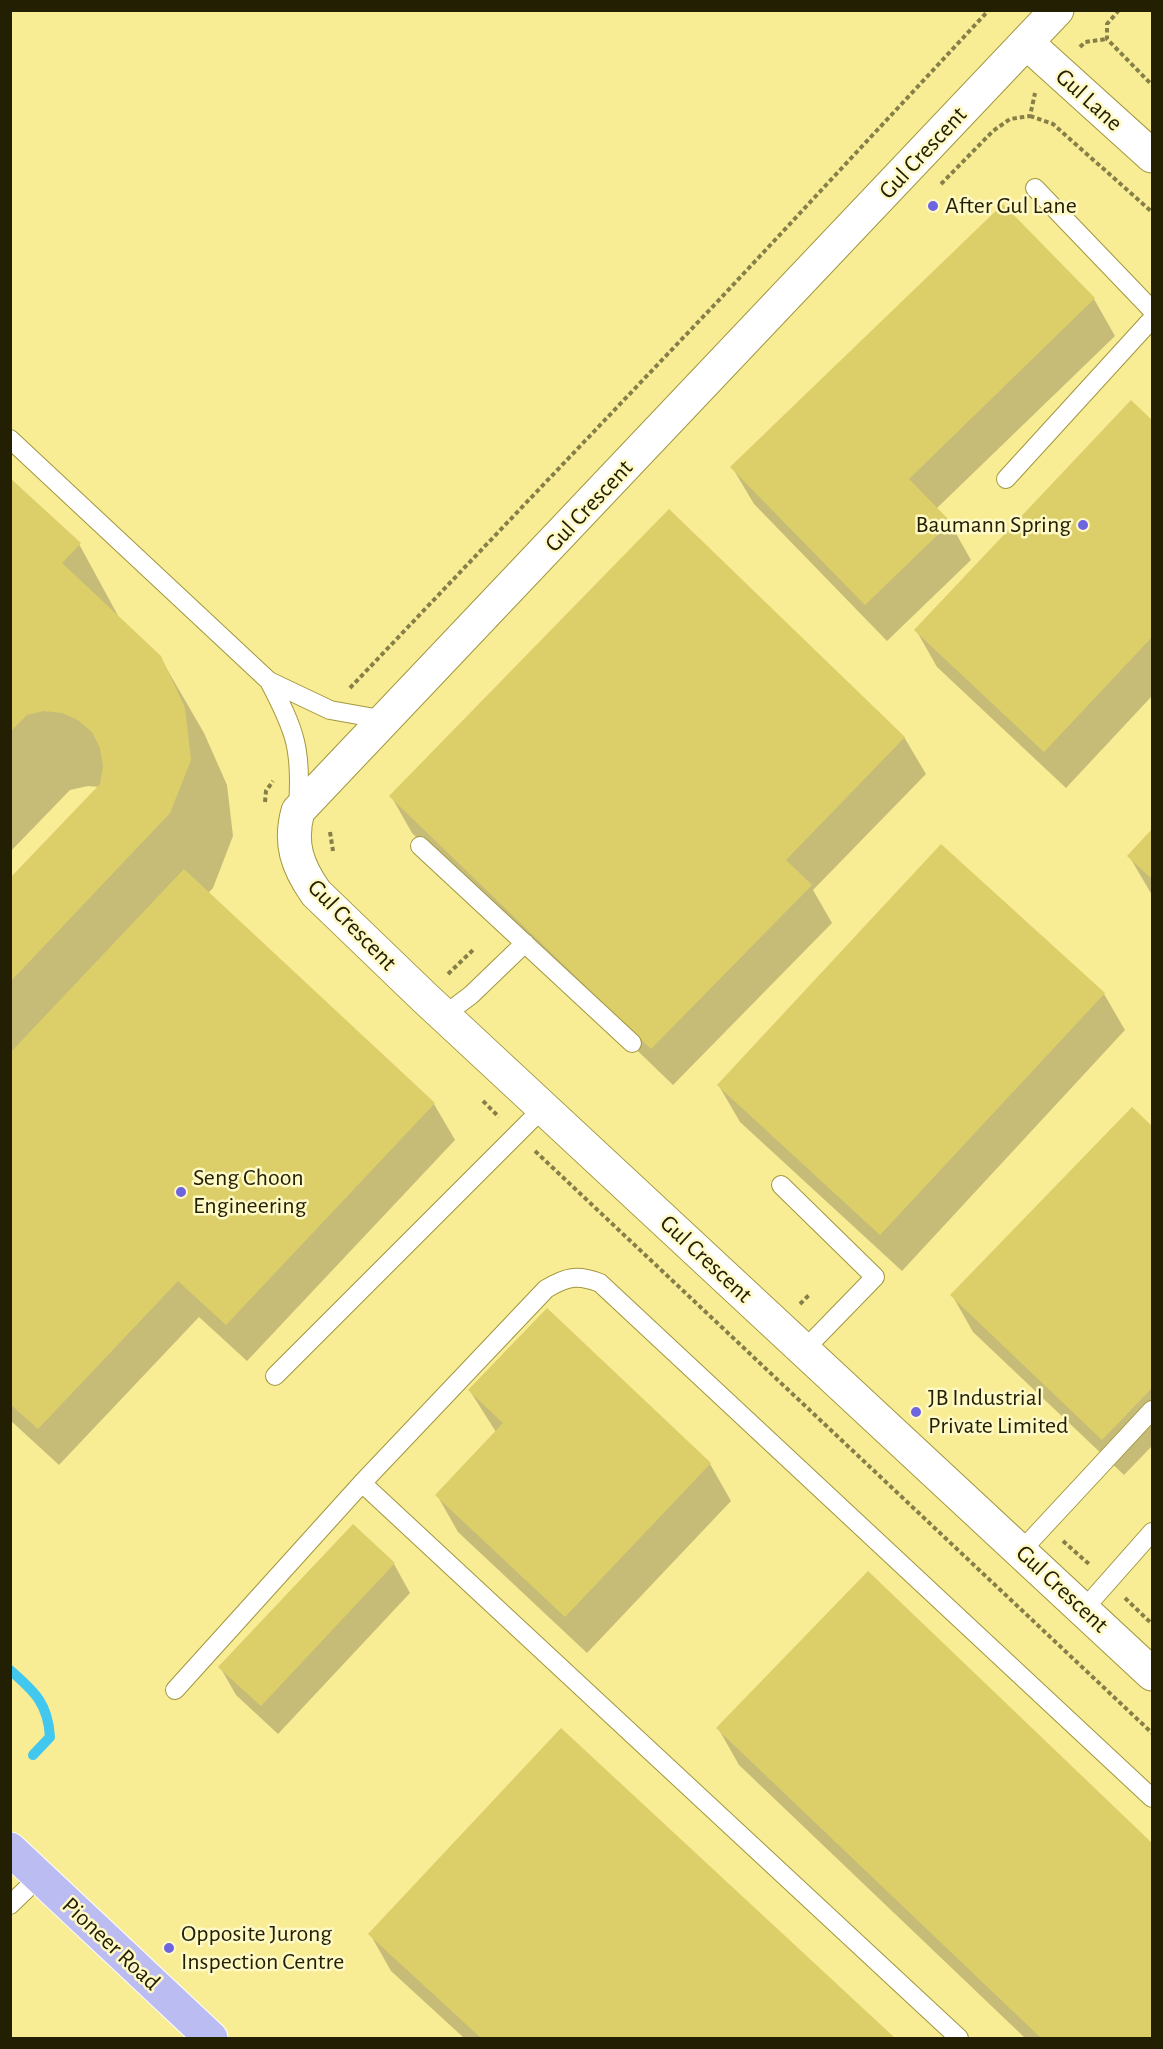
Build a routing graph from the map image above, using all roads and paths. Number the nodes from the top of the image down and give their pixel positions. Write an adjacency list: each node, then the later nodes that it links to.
1 (989, 10): 18 (path)
2 (1057, 10): 5 (street, Gul Crescent)
3 (1119, 10): 4 (path)
4 (1107, 39): 6 (path); 7 (path)
5 (1026, 43): 6 (street, Gul Lane); 19 (street, Gul Crescent)
6 (1056, 70): 8 (path); 9 (street, Gul Lane)
7 (1152, 85)
8 (1030, 116): 11 (path); 12 (path)
9 (1152, 156)
10 (1035, 188): 13 (lane)
11 (936, 190)
12 (1152, 213)
13 (1152, 310)
14 (1152, 319): 16 (lane)
15 (10, 439): 17 (lane)
16 (1006, 479)
17 (269, 681): 18 (lane); 20 (lane)
18 (330, 710): 19 (lane)
19 (386, 720): 22 (street, Gul Crescent)
20 (297, 746): 21 (path); 22 (lane)
21 (264, 811)
22 (298, 811): 29 (street, Gul Crescent)
23 (329, 828): 25 (path)
24 (420, 846): 26 (lane)
25 (337, 860)
26 (525, 944): 28 (lane); 30 (lane)
27 (439, 967): 28 (path)
28 (471, 996): 29 (lane)
29 (443, 1016): 32 (street, Gul Crescent)
30 (632, 1043)
31 (474, 1093): 33 (path)
32 (543, 1108): 33 (lane); 37 (street, Gul Crescent)
33 (517, 1134): 38 (lane); 49 (path)
34 (781, 1185): 36 (lane)
35 (793, 1293): 36 (path)
36 (828, 1325): 37 (lane)
37 (804, 1350): 43 (street, Gul Crescent)
38 (275, 1376)
39 (1152, 1410): 41 (lane)
40 (362, 1483): 48 (lane); 50 (lane); 54 (lane)
41 (1045, 1525): 43 (lane); 44 (path)
42 (1152, 1532): 44 (lane)
43 (1021, 1551): 45 (street, Gul Crescent)
44 (1108, 1582): 45 (lane); 46 (path)
45 (1084, 1609): 47 (street, Gul Crescent)
46 (1152, 1624)
47 (1152, 1674)
48 (176, 1690)
49 (1152, 1733)
50 (1152, 1798)
51 (25, 1862): 52 (lane); 53 (main road, Pioneer Road)
52 (10, 1905)
53 (211, 2038)
54 (959, 2038)

